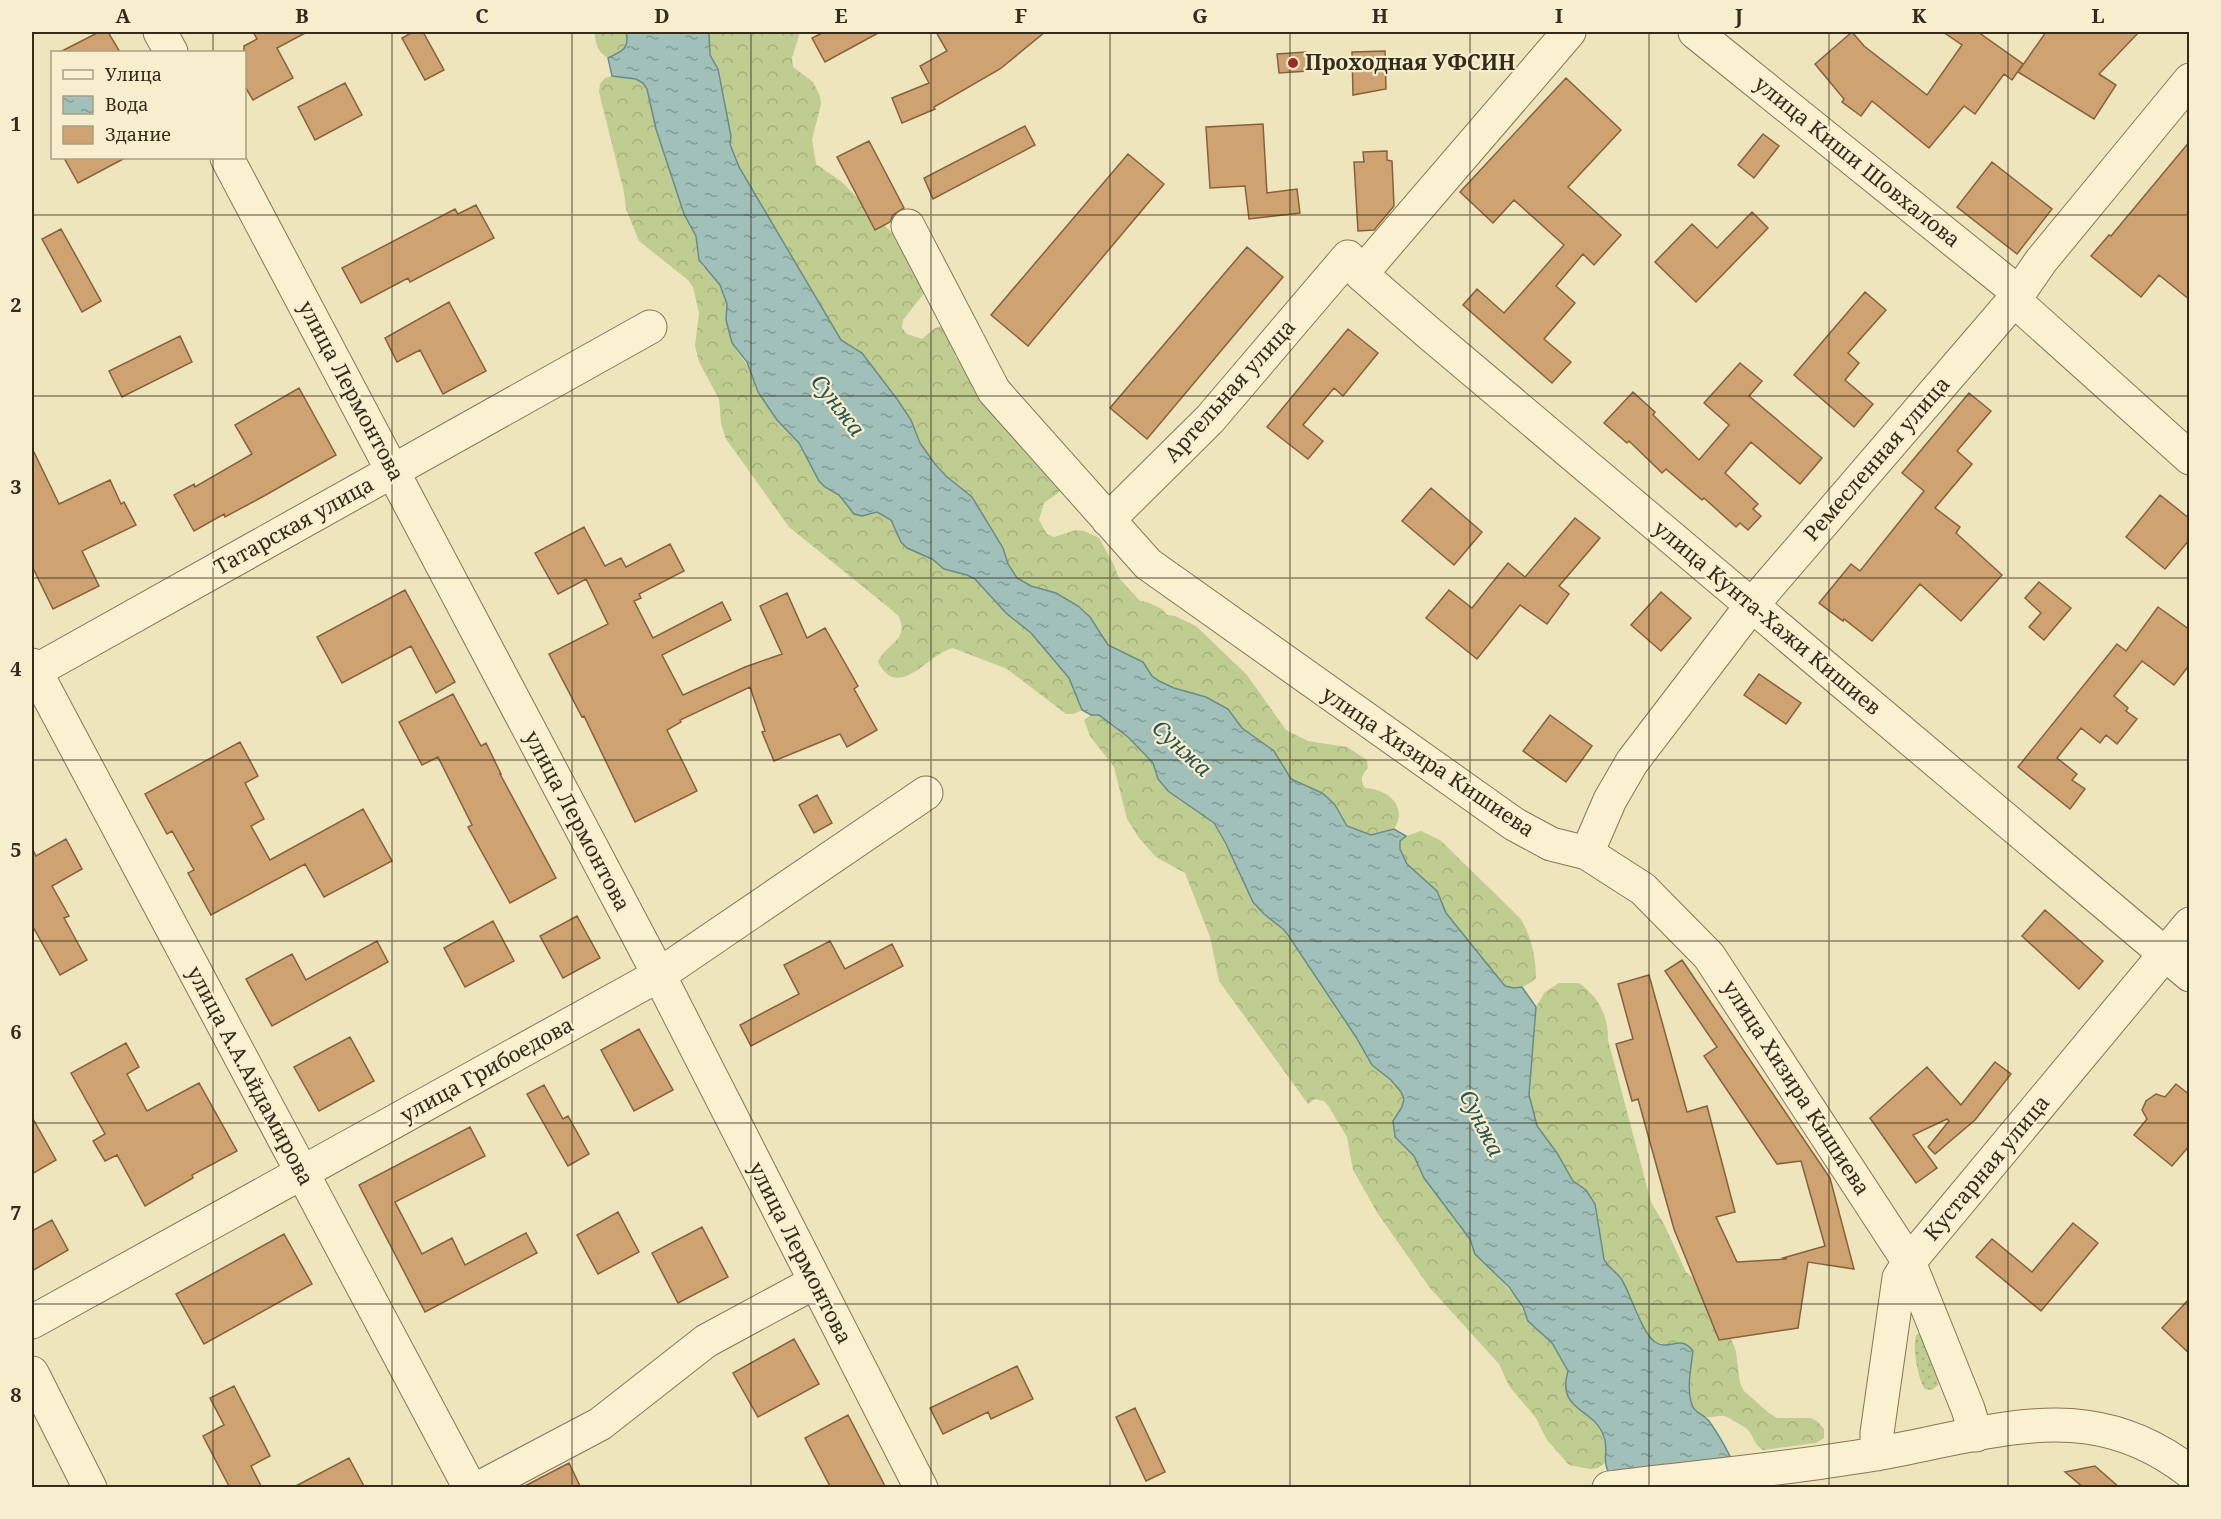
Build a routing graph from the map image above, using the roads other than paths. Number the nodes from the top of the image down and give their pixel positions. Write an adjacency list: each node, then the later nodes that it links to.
1 (160, 32): 4 (street)
2 (1569, 32): 8 (street, Артельная улица)
3 (1695, 32): 9 (street, улица Киши Шовхалова)
4 (170, 51)
5 (2190, 80): 9 (street, Ремесленная улица)
6 (228, 159): 12 (street, улица Лермонтова)
7 (908, 226): 13 (street, улица Хизира Кишиева)
8 (1355, 266): 13 (street, Артельная улица); 14 (street, улица Кунта-Хажи Кишиев)
9 (2017, 296): 11 (street, улица Киши Шовхалова); 14 (street, Ремесленная улица)
10 (650, 327): 12 (street, Татарская улица)
11 (2190, 458)
12 (393, 471): 15 (street, Татарская улица); 20 (street, улица Лермонтова)
13 (1108, 520): 17 (street, улица Хизира Кишиева)
14 (1752, 605): 17 (street, Ремесленная улица); 19 (street, улица Кунта-Хажи Кишиев)
15 (33, 670): 22 (street, улица А.А.Айдамирова)
16 (926, 793): 20 (street, улица Грибоедова)
17 (1587, 853): 23 (street, улица Хизира Кишиева)
18 (2190, 924): 19 (street, Кустарная улица)
19 (2164, 954): 21 (street, улица Кунта-Хажи Кишиев); 23 (street, Кустарная улица)
20 (658, 975): 22 (street, улица Грибоедова); 24 (street, улица Лермонтова)
21 (2190, 975)
22 (302, 1172): 25 (street, улица Грибоедова); 31 (street, улица А.А.Айдамирова)
23 (1910, 1262): 27 (street, улица Хизира Кишиева); 28 (street, Кустарная улица)
24 (815, 1282): 32 (street); 33 (street, улица Лермонтова)
25 (32, 1322)
26 (32, 1373): 30 (street)
27 (1976, 1435): 28 (street); 29 (street)
28 (1877, 1454): 34 (street)
29 (2190, 1472)
30 (90, 1488)
31 (470, 1488)
32 (479, 1488)
33 (921, 1488)
34 (1609, 1488)

